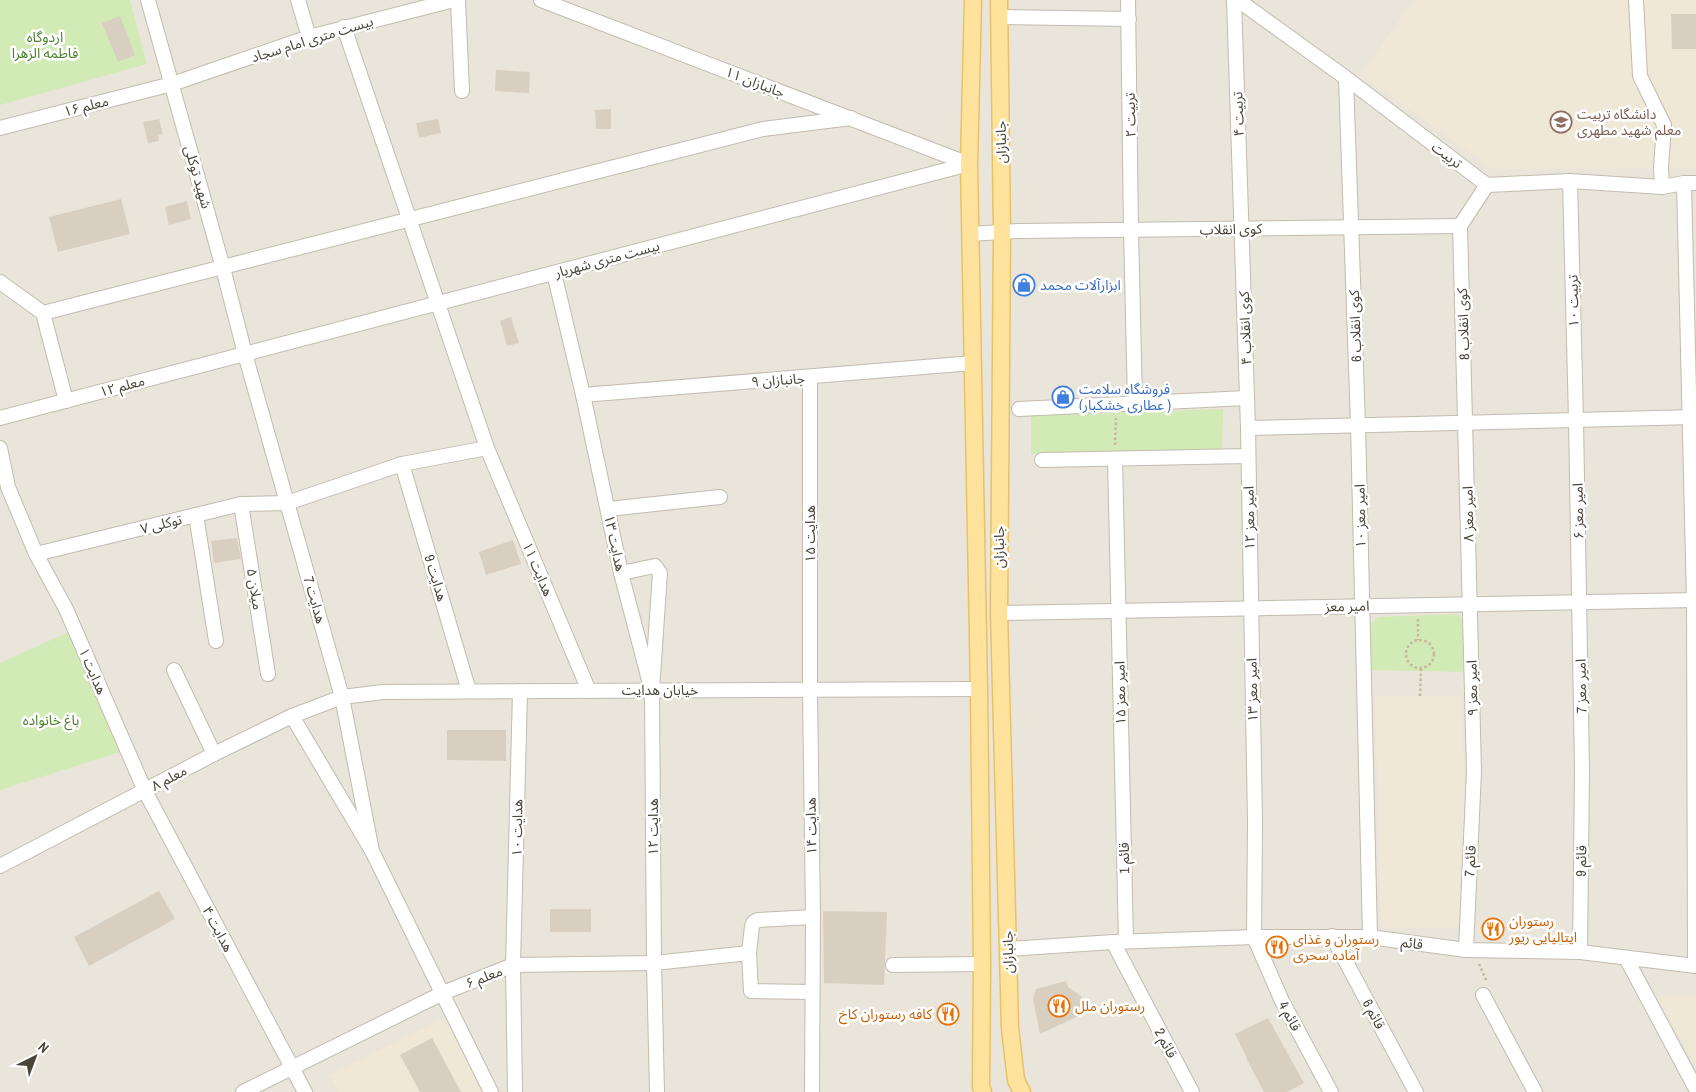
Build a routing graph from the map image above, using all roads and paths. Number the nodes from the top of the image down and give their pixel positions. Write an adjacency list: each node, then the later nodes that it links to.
1 (148, 0): 17 (street, شهید توکلی)
2 (298, 0): 15 (street)
3 (454, 0): 14 (street, بیست متری امام سجاد)
4 (458, 0): 18 (street)
5 (541, 0): 19 (street, جانبازان ۱۱)
6 (973, 0): 21 (main road, جانبازان)
7 (999, 0): 12 (main road, جانبازان)
8 (1128, 0): 13 (street, تربیت ۲)
9 (1234, 0): 29 (street, تربیت ۴)
10 (1238, 0): 16 (street, تربیت)
11 (1636, 0): 25 (street)
12 (999, 17): 13 (street); 31 (main road, جانبازان)
13 (1129, 18): 30 (street, تربیت ۲)
14 (344, 27): 15 (street, بیست متری امام سجاد); 26 (street, هدایت ۱۱)
15 (308, 37): 17 (street, بیست متری امام سجاد)
16 (1346, 78): 24 (street, تربیت); 28 (street, کوی انقلاب 6)
17 (172, 84): 20 (street, معلم ۱۶); 33 (street, شهید توکلی)
18 (462, 91)
19 (851, 118): 21 (street, جانبازان ۱۱); 26 (street)
20 (0, 128)
21 (969, 164): 32 (main road, جانبازان); 34 (street, بیست متری شهریار)
22 (1570, 181): 24 (street); 25 (street); 49 (street, تربیت ۱۰)
23 (1690, 183): 25 (street); 47 (street)
24 (1487, 185): 27 (street)
25 (1662, 187)
26 (410, 220): 33 (street); 36 (street, هدایت ۱۱)
27 (1460, 226): 28 (street, کوی انقلاب); 50 (street, کوی انقلاب 8)
28 (1352, 227): 29 (street, کوی انقلاب); 51 (street, کوی انقلاب 6)
29 (1242, 228): 30 (street, کوی انقلاب); 42 (street, کوی انقلاب ۴)
30 (1131, 230): 31 (street, کوی انقلاب); 44 (street, تربیت ۲)
31 (1002, 232): 32 (street, کوی انقلاب); 72 (main road, جانبازان)
32 (970, 234): 39 (main road, جانبازان)
33 (223, 268): 37 (street); 38 (street, شهید توکلی)
34 (554, 273): 36 (street, بیست متری شهریار); 41 (street, هدایت ۱۳)
35 (0, 282): 37 (street)
36 (438, 303): 38 (street, بیست متری شهریار); 54 (street, هدایت ۱۱)
37 (43, 313): 43 (street)
38 (245, 354): 43 (street, معلم ۱۲); 60 (street, هدایت 7)
39 (973, 363): 40 (street, جانبازان ۹); 81 (main road, جانبازان)
40 (810, 377): 41 (street, جانبازان ۹); 80 (street, هدایت ۱۵)
41 (583, 395): 62 (street, هدایت ۱۳)
42 (1247, 398): 44 (street); 52 (street, کوی انقلاب ۴)
43 (66, 401): 48 (street, معلم ۱۲)
44 (1135, 403): 45 (street)
45 (1117, 404): 46 (street); 56 (path)
46 (1019, 409)
47 (1693, 417): 49 (street); 66 (street)
48 (0, 418)
49 (1576, 420): 50 (street); 67 (street, امیر معز ۶)
50 (1466, 423): 51 (street); 68 (street, امیر معز ۸)
51 (1358, 425): 52 (street); 69 (street, امیر معز ۱۰)
52 (1248, 428): 55 (street, امیر معز ۱۲)
53 (0, 448): 64 (street, هدایت ۱)
54 (487, 448): 58 (street, توکلی ۷); 84 (street, هدایت ۱۱)
55 (1248, 456): 56 (street); 70 (street, امیر معز ۱۲)
56 (1115, 459): 57 (street); 71 (street, امیر معز ۱۵)
57 (1042, 460)
58 (402, 464): 60 (street, توکلی ۷); 82 (street, هدایت 9)
59 (720, 497): 62 (street)
60 (288, 503): 61 (street, توکلی ۷); 86 (street, هدایت 7)
61 (241, 504): 63 (street, توکلی ۷); 78 (street, میلان ۵)
62 (608, 509): 65 (street, هدایت ۱۳)
63 (196, 515): 64 (street, توکلی ۷); 75 (street)
64 (36, 554): 92 (street, هدایت ۱)
65 (621, 573): 79 (street, هدایت ۱۳); 79 (street)
66 (1695, 600): 67 (street, امیر معز); 109 (street)
67 (1579, 602): 68 (street, امیر معز); 89 (street, امیر معز 7)
68 (1470, 605): 69 (street, امیر معز); 90 (street, امیر معز ۹)
69 (1362, 606): 70 (street, امیر معز); 98 (street, امیر معز ۱۰)
70 (1250, 608): 71 (street, امیر معز); 97 (street, امیر معز ۱۳)
71 (1118, 610): 72 (street, امیر معز); 91 (street, امیر معز ۱۵)
72 (999, 613): 100 (main road, جانبازان)
73 (1418, 616): 74 (path)
74 (1418, 640): 76 (path); 76 (path)
75 (216, 641)
76 (1421, 668): 85 (path)
77 (174, 670): 88 (street)
78 (268, 674)
79 (652, 690): 80 (street, خیابان هدایت); 84 (street, خیابان هدایت); 105 (street, هدایت ۱۲)
80 (810, 690): 81 (street, خیابان هدایت); 95 (street, هدایت ۱۴)
81 (979, 690): 106 (main road, جانبازان)
82 (469, 691): 83 (street, خیابان هدایت); 86 (street, خیابان هدایت)
83 (520, 691): 84 (street, خیابان هدایت); 107 (street, هدایت ۱۰)
84 (589, 691)
85 (1420, 696)
86 (342, 697): 87 (street, معلم ۸); 93 (street, هدایت 7)
87 (292, 716): 88 (street, معلم ۸); 93 (street)
88 (214, 754): 92 (street, معلم ۸)
89 (1582, 770): 102 (street, قائم 9)
90 (1474, 771): 101 (street, قائم 7)
91 (1122, 776): 99 (street, قائم 1)
92 (144, 790): 94 (street, معلم ۸); 113 (street, هدایت ۴)
93 (372, 851): 111 (street)
94 (0, 866)
95 (813, 917): 103 (street); 110 (street, هدایت ۱۴)
96 (1332, 936): 97 (street, قائم); 98 (street, قائم); 125 (street, قائم 6)
97 (1254, 937): 99 (street, قائم); 124 (street, قائم 4)
98 (1370, 937): 101 (street, قائم)
99 (1119, 941): 100 (street, قائم); 123 (street, قائم 2)
100 (1008, 949): 122 (main road, جانبازان)
101 (1471, 950): 102 (street, قائم); 112 (path)
102 (1580, 952): 104 (street, قائم)
103 (749, 953): 105 (street, معلم ۶); 110 (street)
104 (1626, 958): 109 (street, قائم); 114 (street)
105 (654, 964): 107 (street, معلم ۶); 120 (street, هدایت ۱۲)
106 (982, 964): 108 (street); 115 (main road, جانبازان)
107 (514, 965): 111 (street, معلم ۶); 119 (street, هدایت ۱۰)
108 (893, 965)
109 (1696, 966)
110 (812, 992): 121 (street, هدایت ۱۴)
111 (443, 993): 113 (street, معلم ۶); 118 (street)
112 (1483, 994): 126 (street)
113 (292, 1068): 116 (street, معلم ۶); 117 (street, هدایت ۴)
114 (1696, 1089)
115 (982, 1090)
116 (243, 1092)
117 (305, 1092)
118 (491, 1092)
119 (515, 1092)
120 (656, 1092)
121 (812, 1092)
122 (1022, 1092)
123 (1192, 1092)
124 (1331, 1092)
125 (1416, 1092)
126 (1535, 1092)

